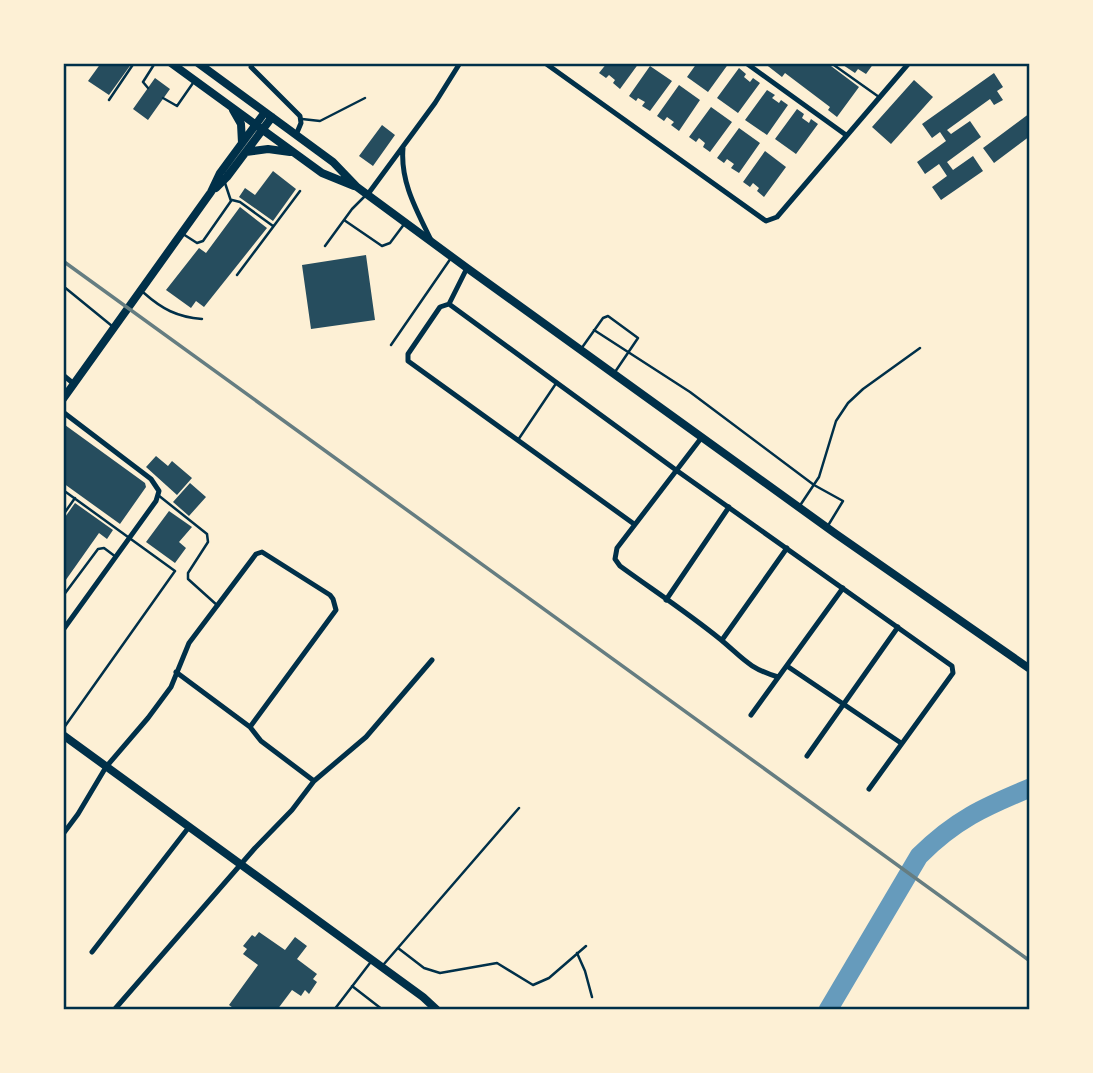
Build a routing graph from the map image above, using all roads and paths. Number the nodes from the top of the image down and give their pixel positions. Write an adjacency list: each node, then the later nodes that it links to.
1 (134, 63): 16 (lane)
2 (155, 63): 12 (lane)
3 (172, 63): 11 (main road)
4 (198, 63): 18 (main road)
5 (460, 63): 24 (street)
6 (545, 63): 22 (street)
7 (746, 63): 22 (street)
8 (831, 63): 13 (lane)
9 (909, 63): 13 (street)
10 (250, 64): 19 (street)
11 (195, 80): 15 (lane); 17 (main road)
12 (148, 88)
13 (879, 97): 22 (street)
14 (365, 98): 19 (lane)
15 (163, 99)
16 (109, 100)
17 (230, 106): 20 (main road); 23 (main road)
18 (268, 115): 20 (main road); 21 (main road)
19 (302, 119): 21 (street)
20 (259, 127): 23 (main road); 25 (main road)
21 (296, 135): 27 (main road)
22 (846, 135)
23 (244, 148): 25 (main road); 26 (main road); 29 (main road)
24 (403, 148): 30 (street); 36 (street)
25 (299, 156): 27 (main road)
26 (224, 180): 29 (main road); 31 (lane)
27 (357, 187): 30 (main road)
28 (300, 191): 34 (lane)
29 (211, 192): 35 (main road)
30 (368, 194): 32 (lane); 33 (main road)
31 (231, 200): 34 (lane); 35 (lane)
32 (344, 220): 33 (lane); 37 (lane)
33 (406, 222): 36 (main road)
34 (273, 226): 40 (lane)
35 (182, 233): 42 (main road)
36 (432, 242): 38 (main road)
37 (325, 246)
38 (453, 257): 39 (main road); 47 (lane)
39 (467, 268): 43 (street); 49 (main road)
40 (237, 275)
41 (63, 286): 45 (lane)
42 (141, 291): 44 (lane); 45 (main road)
43 (449, 304): 53 (street); 58 (street)
44 (201, 319)
45 (114, 328): 54 (main road)
46 (594, 330): 49 (lane); 50 (lane); 50 (lane)
47 (391, 345)
48 (920, 348): 60 (lane)
49 (581, 349): 51 (main road)
50 (628, 354): 51 (lane); 60 (lane)
51 (614, 373): 57 (main road)
52 (63, 374): 54 (street)
53 (557, 382): 58 (lane); 59 (street)
54 (74, 384): 55 (main road)
55 (63, 399)
56 (63, 412): 62 (street)
57 (702, 437): 59 (street); 65 (main road)
58 (518, 440): 67 (street)
59 (676, 470): 64 (street); 67 (street)
60 (814, 485): 65 (lane); 68 (lane)
61 (63, 489): 63 (lane)
62 (158, 495): 69 (street); 75 (lane)
63 (75, 498): 66 (lane); 69 (lane)
64 (729, 507): 70 (street); 74 (street)
65 (799, 507): 68 (main road)
66 (63, 515)
67 (634, 524): 74 (street)
68 (827, 527): 81 (main road)
69 (130, 537): 71 (street); 87 (lane)
70 (787, 548): 72 (street); 78 (street)
71 (116, 557): 73 (lane); 77 (street)
72 (843, 588): 76 (street); 80 (street)
73 (63, 596)
74 (666, 600): 78 (street)
75 (218, 606): 82 (street); 86 (street)
76 (898, 626): 84 (street); 89 (street)
77 (63, 629)
78 (722, 640): 83 (street)
79 (432, 660): 92 (street)
80 (787, 666): 83 (street); 84 (street)
81 (1030, 669)
82 (176, 672): 86 (street); 91 (street)
83 (778, 677): 85 (street)
84 (842, 705): 89 (street); 90 (street)
85 (751, 715)
86 (250, 727): 92 (street)
87 (63, 730)
88 (63, 735): 91 (main road)
89 (901, 743): 93 (street)
90 (807, 756)
91 (106, 767): 95 (main road); 96 (street)
92 (314, 781): 97 (street)
93 (869, 789)
94 (519, 808): 99 (lane)
95 (190, 827): 97 (main road); 100 (street)
96 (63, 834)
97 (242, 865): 102 (main road); 106 (street)
98 (586, 946): 101 (lane)
99 (398, 948): 101 (lane); 103 (lane)
100 (92, 952)
101 (577, 953): 105 (lane)
102 (372, 960): 103 (main road); 104 (lane)
103 (382, 967): 109 (main road)
104 (352, 986): 107 (lane); 108 (lane)
105 (592, 997)
106 (114, 1010)
107 (334, 1010)
108 (383, 1010)
109 (437, 1010)

